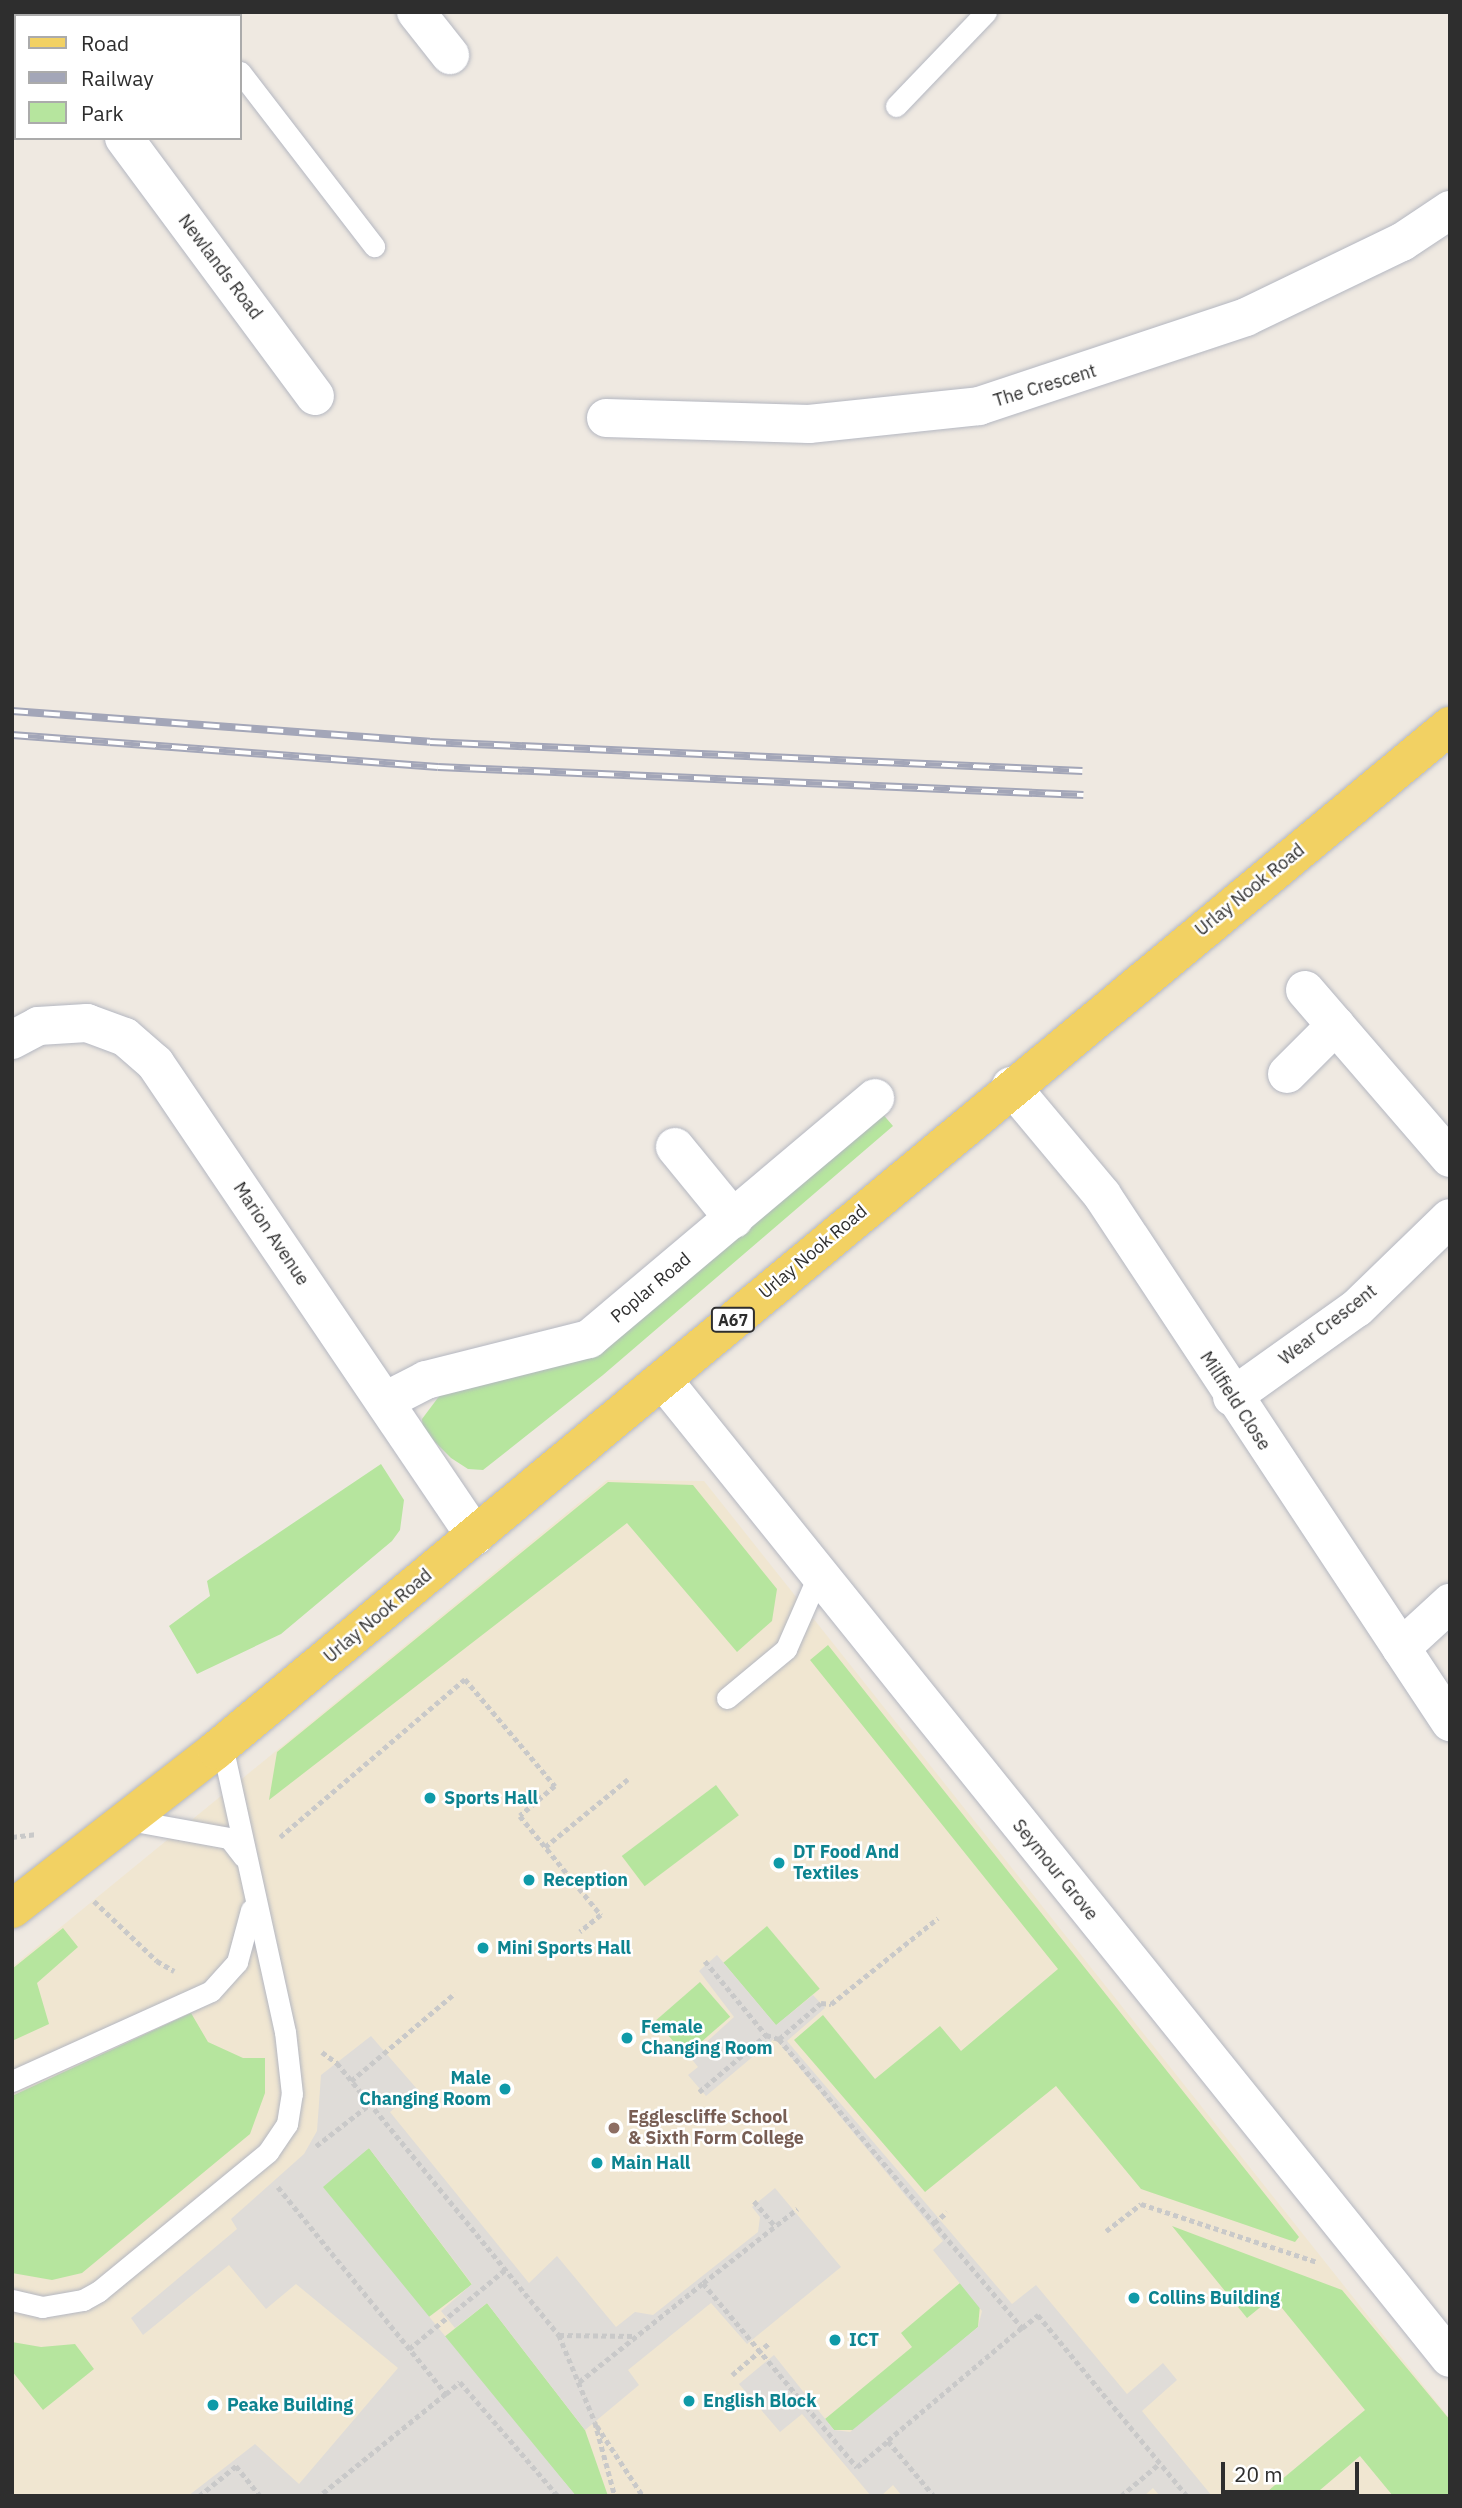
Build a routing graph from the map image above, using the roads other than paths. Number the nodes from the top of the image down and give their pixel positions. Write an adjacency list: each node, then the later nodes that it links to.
1 (416, 12): 3 (street)
2 (986, 12): 5 (lane)
3 (450, 55)
4 (242, 75): 8 (lane)
5 (896, 106)
6 (125, 140): 9 (street, Newlands Road)
7 (1450, 211): 10 (street, The Crescent)
8 (374, 246)
9 (315, 397)
10 (606, 418)
11 (1450, 726): 16 (main road, Urlay Nook Road / A67)
12 (1305, 990): 13 (street)
13 (1336, 1026): 15 (street); 19 (street)
14 (12, 1040): 24 (street, Marion Avenue)
15 (1287, 1074)
16 (1012, 1086): 22 (main road, Urlay Nook Road / A67); 23 (street, Millfield Close)
17 (876, 1098): 21 (street, Poplar Road)
18 (675, 1147): 21 (street)
19 (1450, 1158)
20 (1450, 1218): 23 (street, Wear Crescent)
21 (734, 1219): 24 (street, Poplar Road)
22 (663, 1380): 25 (main road, Urlay Nook Road / A67); 26 (street, Seymour Grove)
23 (1232, 1397): 28 (street, Millfield Close)
24 (384, 1401): 25 (street, Marion Avenue)
25 (475, 1536): 31 (main road, Urlay Nook Road / A67)
26 (818, 1576): 29 (lane); 38 (street, Seymour Grove)
27 (1450, 1603): 28 (street)
28 (1401, 1648): 30 (street, Millfield Close)
29 (727, 1698)
30 (1450, 1722)
31 (222, 1745): 32 (main road, Urlay Nook Road / A67); 33 (lane)
32 (129, 1820): 33 (lane); 35 (main road, Urlay Nook Road / A67)
33 (245, 1859): 34 (lane)
34 (251, 1890): 36 (lane); 37 (lane)
35 (12, 1909)
36 (12, 2081)
37 (12, 2300)
38 (1450, 2358)

